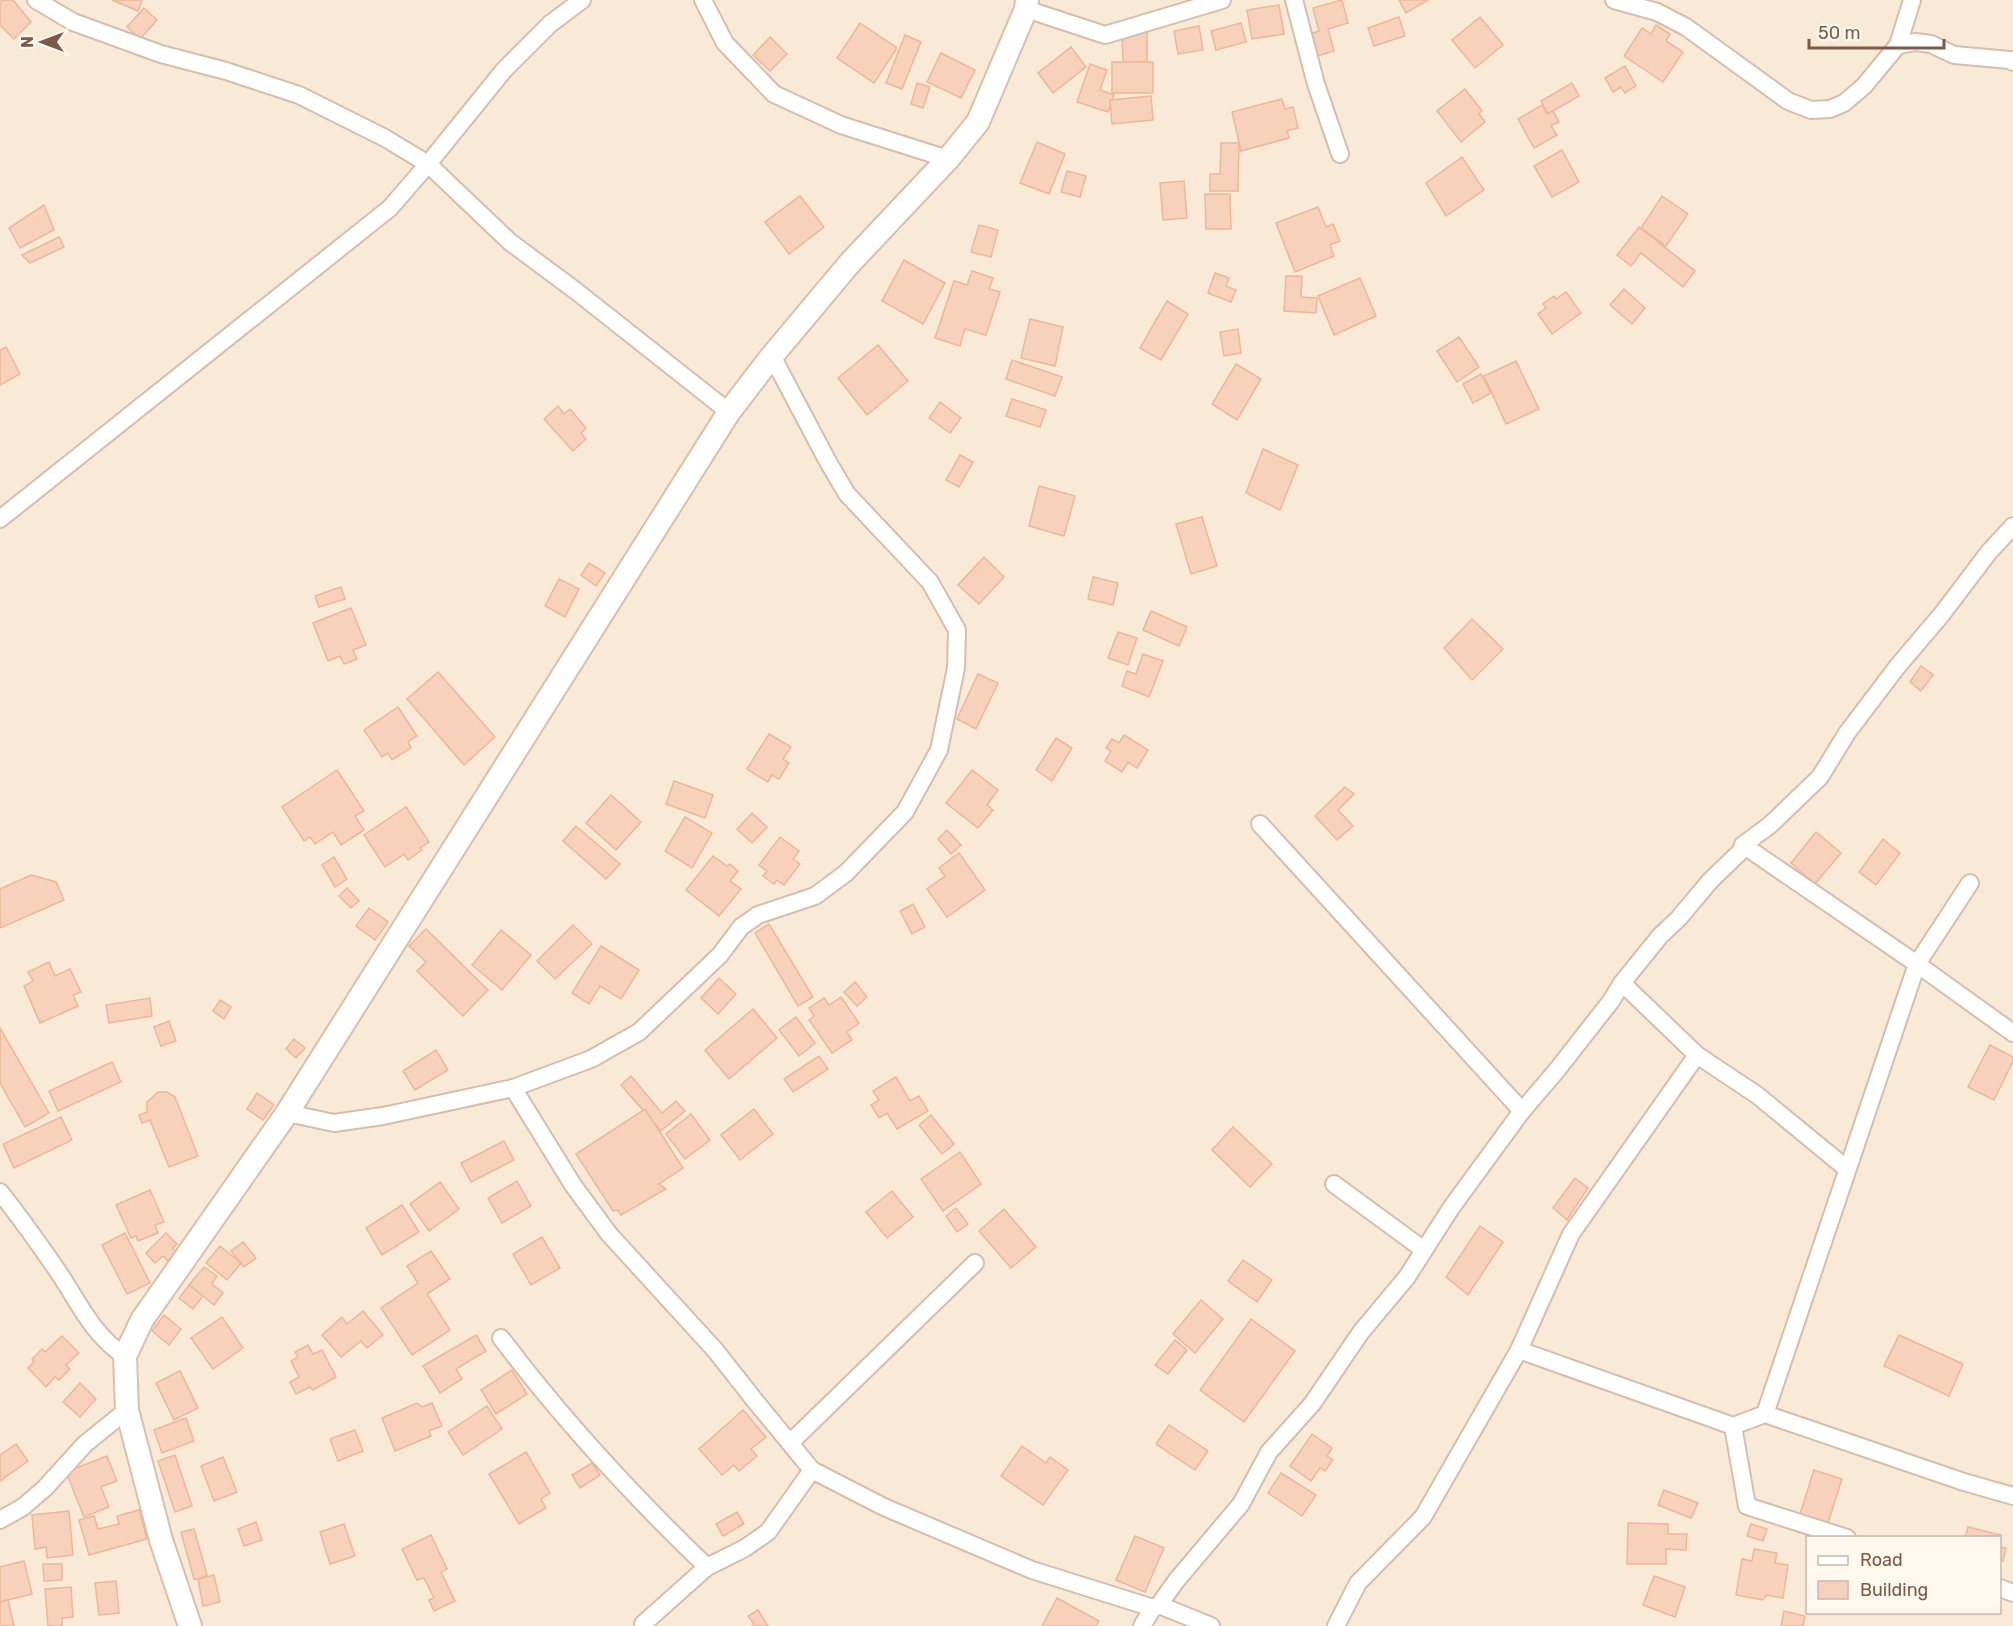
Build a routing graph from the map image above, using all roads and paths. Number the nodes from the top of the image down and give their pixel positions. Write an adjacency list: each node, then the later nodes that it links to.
1 (36, 0): 13 (street)
2 (582, 0): 13 (street)
3 (703, 0): 12 (street)
4 (1222, 0): 8 (street)
5 (1294, 0): 11 (street)
6 (1614, 0): 9 (street)
7 (1912, 0): 9 (street)
8 (1027, 4): 12 (street)
9 (1898, 45): 10 (street)
10 (2013, 62)
11 (1340, 154)
12 (948, 159): 14 (street)
13 (428, 164): 15 (street); 16 (street)
14 (772, 356): 15 (street); 25 (street)
15 (729, 412): 27 (street)
16 (0, 519)
17 (2013, 525): 19 (street)
18 (1260, 824): 26 (street)
19 (1743, 845): 21 (street); 22 (street)
20 (1970, 883): 21 (street)
21 (1917, 964): 23 (street); 28 (street)
22 (1622, 983): 24 (street); 26 (street)
23 (2013, 1033)
24 (1697, 1054): 28 (street); 34 (street)
25 (513, 1088): 27 (street); 39 (street)
26 (1522, 1111): 31 (street)
27 (287, 1113): 35 (street)
28 (1847, 1169): 37 (street)
29 (1334, 1184): 31 (street)
30 (0, 1192): 35 (street)
31 (1424, 1250): 45 (street)
32 (975, 1263): 39 (street)
33 (501, 1338): 44 (street)
34 (1519, 1350): 38 (street); 50 (street)
35 (125, 1356): 36 (street)
36 (128, 1410): 42 (street); 47 (street)
37 (1765, 1414): 38 (street); 41 (street)
38 (1733, 1426): 43 (street)
39 (789, 1443): 40 (street)
40 (812, 1470): 44 (street); 45 (street)
41 (2011, 1494)
42 (0, 1520)
43 (1841, 1536)
44 (707, 1567): 46 (street)
45 (1156, 1607): 48 (street); 49 (street)
46 (643, 1624)
47 (190, 1626)
48 (1142, 1626)
49 (1211, 1626)
50 (1336, 1626)

